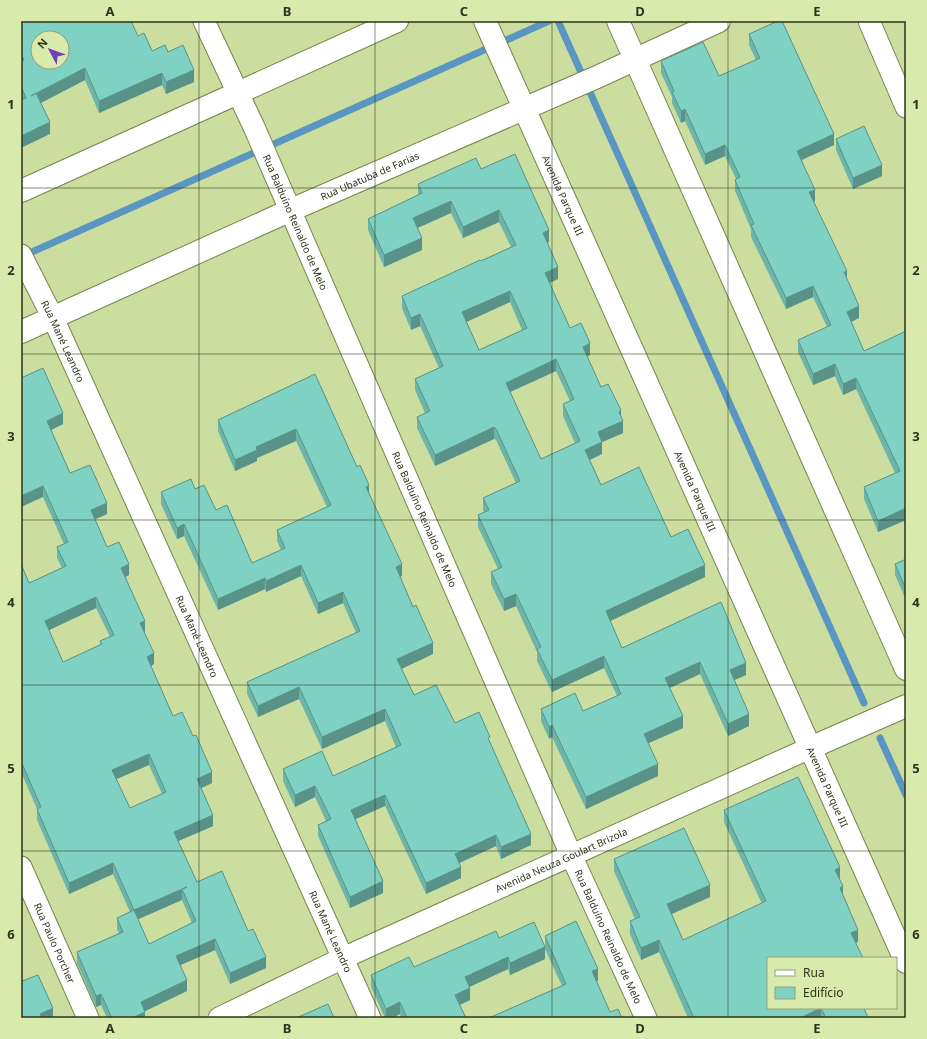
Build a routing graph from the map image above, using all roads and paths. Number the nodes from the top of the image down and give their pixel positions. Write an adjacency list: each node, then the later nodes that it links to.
1 (204, 21): 8 (street, Rua Balduíno Reinaldo de Melo)
2 (397, 21): 8 (street)
3 (719, 21): 7 (street, Rua Ubatuba de Farias)
4 (870, 21): 9 (street)
5 (486, 22): 10 (street, Avenida Parque III)
6 (619, 24): 7 (street)
7 (634, 59): 10 (street, Rua Ubatuba de Farias); 16 (street)
8 (238, 92): 11 (street); 12 (street, Rua Balduíno Reinaldo de Melo)
9 (906, 107)
10 (524, 108): 12 (street, Rua Ubatuba de Farias); 18 (street, Avenida Parque III)
11 (21, 191)
12 (291, 210): 14 (street, Rua Ubatuba de Farias); 19 (street, Rua Balduíno Reinaldo de Melo)
13 (21, 255): 14 (street, Rua Mané Leandro)
14 (54, 318): 15 (street, Rua Ubatuba de Farias); 21 (street, Rua Mané Leandro)
15 (21, 332)
16 (906, 669)
17 (906, 706): 18 (street, Avenida Neuza Goulart Brizola)
18 (810, 748): 19 (street, Avenida Neuza Goulart Brizola); 22 (street, Avenida Parque III)
19 (571, 855): 21 (street, Avenida Neuza Goulart Brizola); 26 (street, Rua Balduíno Reinaldo de Melo)
20 (21, 867): 23 (street, Rua Paulo Porcher)
21 (343, 958): 24 (street, Avenida Neuza Goulart Brizola); 25 (street, Rua Mané Leandro)
22 (906, 962)
23 (88, 1018)
24 (218, 1018)
25 (370, 1018)
26 (646, 1018)

